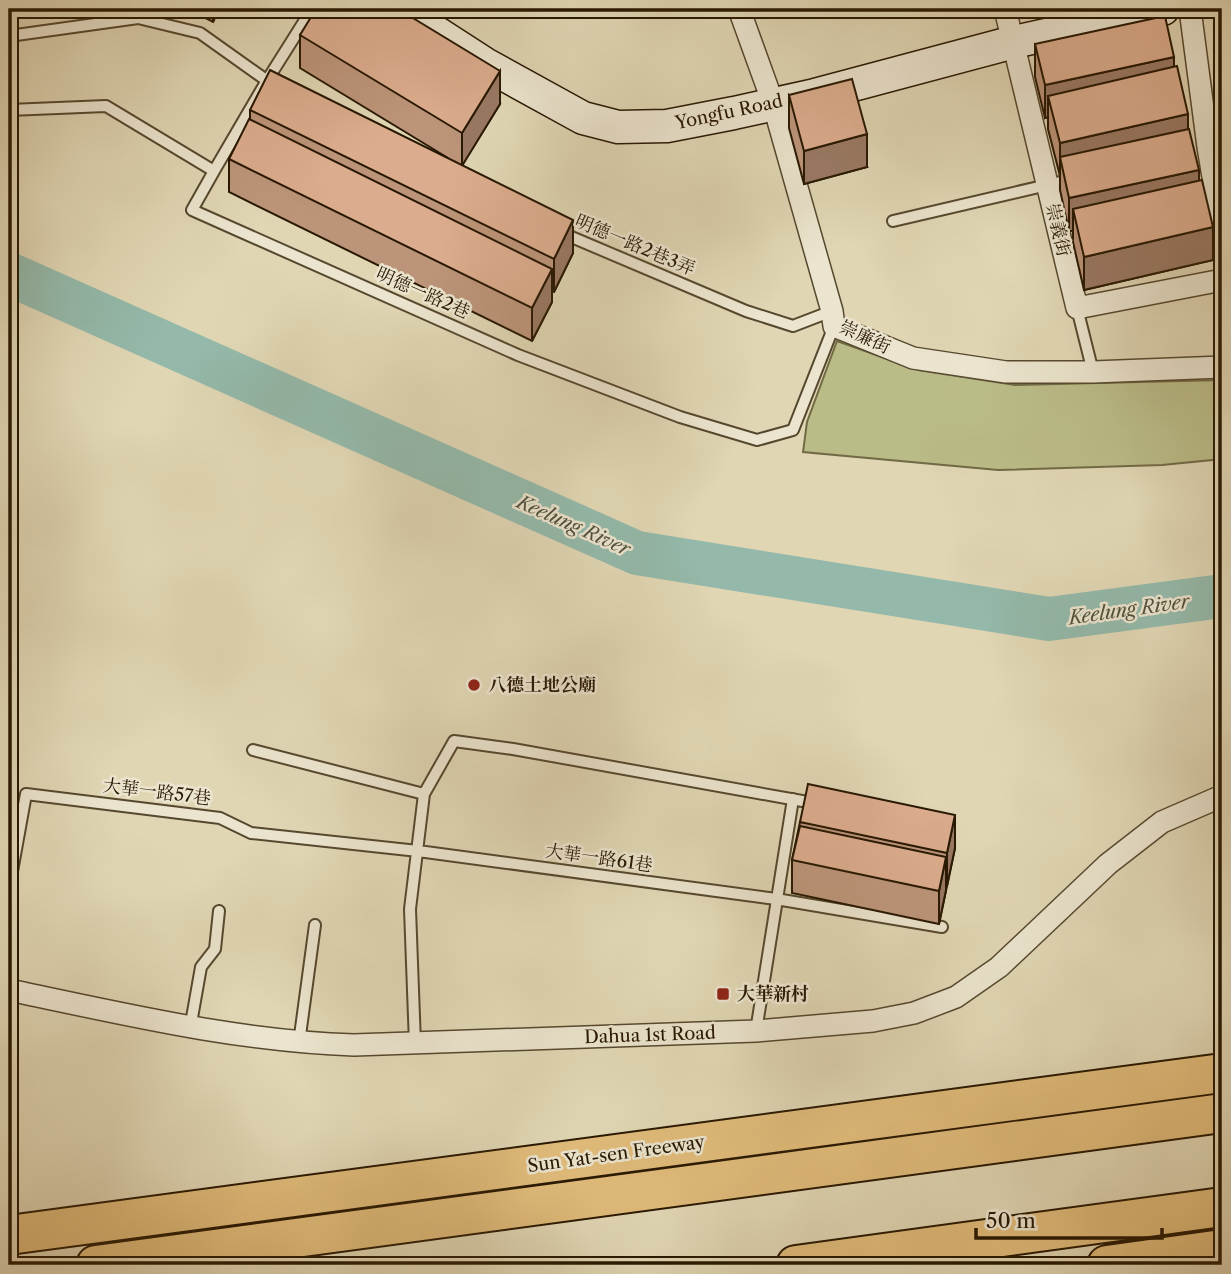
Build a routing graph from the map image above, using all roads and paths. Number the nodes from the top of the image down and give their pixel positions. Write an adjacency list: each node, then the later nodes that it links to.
1 (312, 9): 9 (lane)
2 (400, 9): 11 (street, Yongfu Road)
3 (739, 9): 11 (street, 崇廉街)
4 (1005, 9): 8 (street, 崇義街)
5 (1163, 9): 8 (street, Yongfu Road)
6 (1190, 9): 13 (street)
7 (9, 36): 9 (lane)
8 (1014, 42): 11 (street, Yongfu Road); 16 (street, 崇義街)
9 (266, 82): 10 (lane); 14 (lane)
10 (289, 94)
11 (773, 103): 22 (street, 崇廉街)
12 (9, 110): 14 (lane)
13 (1208, 147): 19 (street)
14 (215, 171): 22 (lane, 明德一路2巷)
15 (1088, 175): 16 (lane)
16 (1048, 185): 17 (lane); 21 (street, 崇義街)
17 (893, 221)
18 (552, 229): 22 (lane, 明德一路2巷3弄)
19 (1222, 231)
20 (1222, 280): 21 (street)
21 (1077, 308): 24 (lane)
22 (833, 318): 24 (street, 崇廉街)
23 (1222, 367): 24 (street, 崇廉街)
24 (1093, 372)
25 (253, 750): 26 (lane)
26 (424, 794): 28 (lane); 30 (lane)
27 (1222, 796): 39 (street, Dahua 1st Road)
28 (793, 799): 29 (lane); 33 (lane)
29 (832, 806)
30 (418, 851): 31 (lane, 大華一路57巷); 33 (lane, 大華一路61巷); 41 (lane)
31 (12, 855): 32 (lane, 大華一路57巷)
32 (9, 888)
33 (776, 899): 36 (lane, 大華一路61巷); 39 (lane)
34 (219, 911): 38 (lane)
35 (315, 925): 40 (lane)
36 (942, 927)
37 (9, 989): 38 (street, Dahua 1st Road)
38 (190, 1029): 40 (street, Dahua 1st Road)
39 (756, 1031): 41 (street, Dahua 1st Road)
40 (299, 1043): 41 (street, Dahua 1st Road)
41 (415, 1044)
42 (1222, 1073): 45 (highway, Sun Yat-sen Freeway)
43 (1222, 1113): 47 (highway)
44 (1222, 1207): 48 (highway)
45 (9, 1235)
46 (1222, 1249): 49 (highway)
47 (96, 1265)
48 (796, 1265)
49 (1107, 1265)

